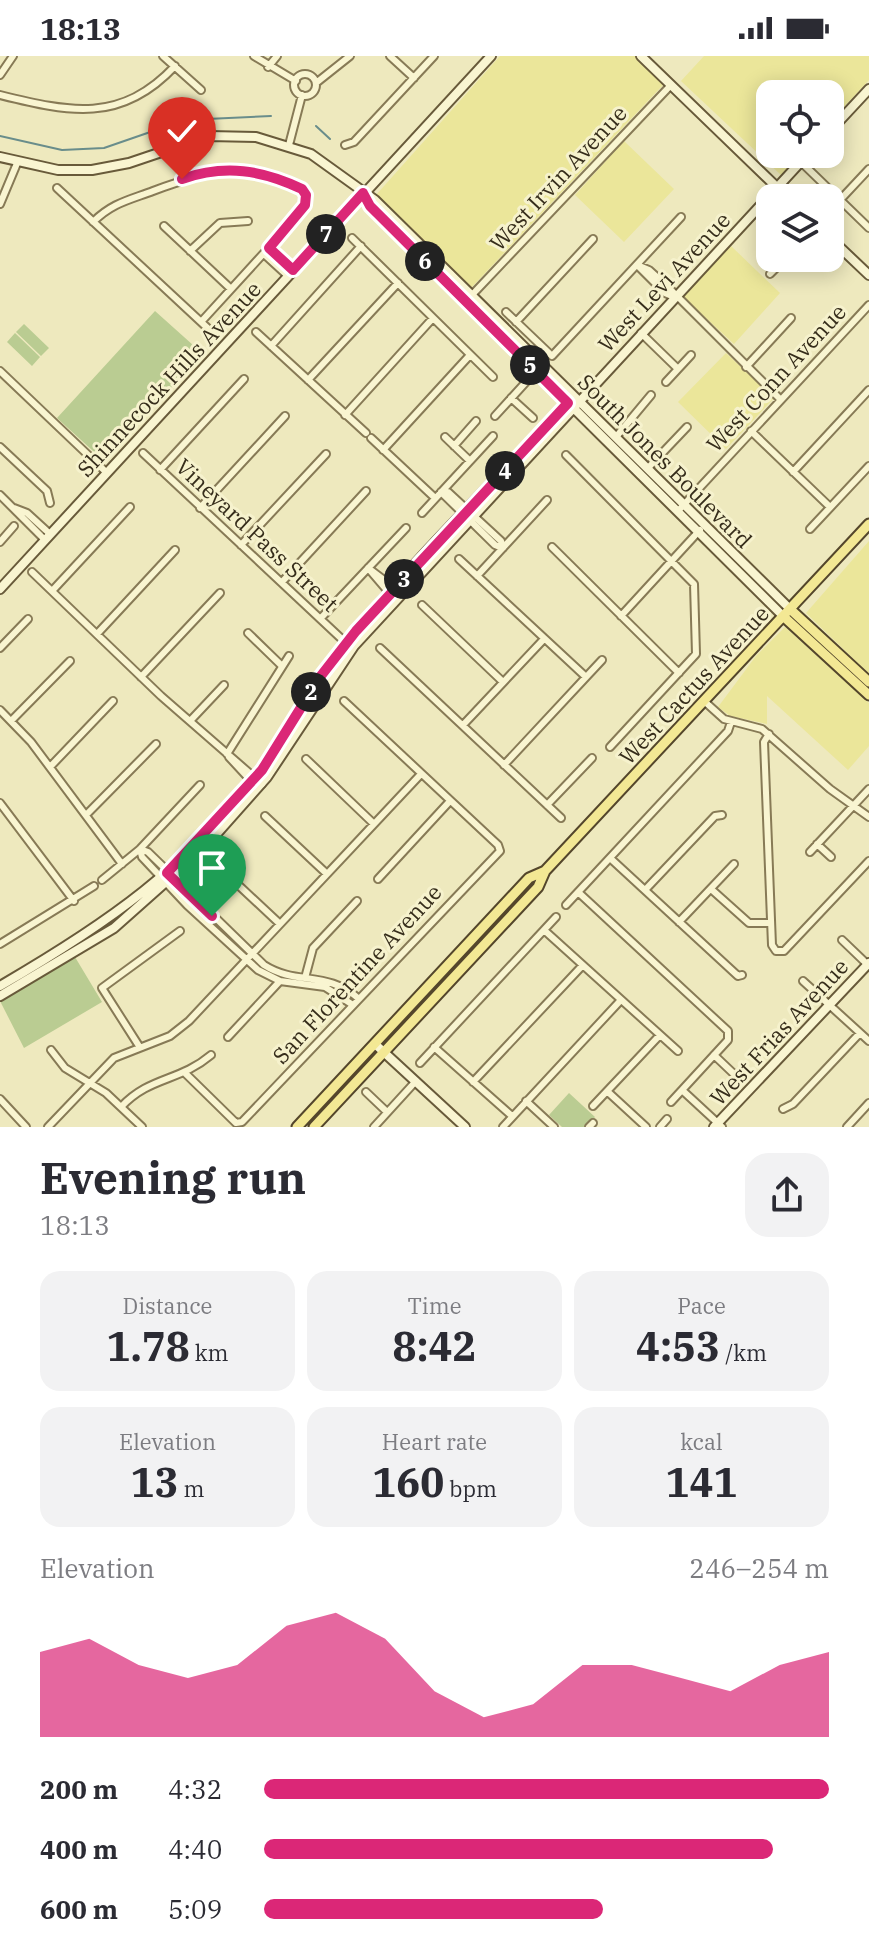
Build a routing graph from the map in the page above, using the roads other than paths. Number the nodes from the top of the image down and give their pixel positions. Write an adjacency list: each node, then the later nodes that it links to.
1 (13, 56): 12 (street)
2 (163, 56): 10 (street)
3 (254, 56): 11 (street)
4 (277, 56): 11 (street)
5 (350, 56): 15 (street)
6 (390, 56): 13 (street)
7 (434, 56): 13 (street)
8 (491, 56): 33 (street, Shinnecock Hills Avenue)
9 (641, 56): 16 (street)
10 (175, 66): 18 (street); 19 (street)
11 (268, 67): 14 (street)
12 (0, 75)
13 (414, 78): 23 (street)
14 (296, 81): 15 (street); 20 (street)
15 (316, 83): 20 (street)
16 (671, 85): 29 (street); 55 (street, West Irvin Avenue)
17 (869, 89): 21 (street)
18 (201, 90)
19 (0, 95)
20 (302, 95): 22 (street)
21 (844, 116)
22 (289, 145): 25 (street, South Jones Boulevard); 33 (street, South Jones Boulevard)
23 (345, 145)
24 (0, 157): 25 (street, South Jones Boulevard)
25 (18, 161): 35 (street)
26 (795, 168): 30 (street, West Levi Avenue)
27 (807, 168): 31 (street)
28 (869, 169): 34 (street)
29 (773, 184)
30 (781, 184)
31 (824, 184)
32 (57, 188): 40 (street)
33 (363, 193): 50 (street, Shinnecock Hills Avenue); 55 (street, South Jones Boulevard)
34 (844, 196)
35 (0, 204)
36 (844, 204): 42 (street)
37 (756, 210): 54 (street, West Levi Avenue)
38 (681, 217): 49 (street)
39 (248, 221): 46 (street)
40 (93, 222): 47 (street); 60 (street)
41 (164, 226): 46 (street)
42 (869, 228)
43 (352, 238): 45 (street)
44 (593, 239): 61 (street)
45 (361, 246): 52 (street); 65 (street)
46 (190, 251): 53 (street)
47 (267, 251): 50 (street); 53 (street)
48 (844, 251): 51 (street)
49 (637, 265): 54 (street); 61 (street)
50 (290, 273): 102 (street, Shinnecock Hills Avenue)
51 (869, 275)
52 (398, 283): 58 (street); 74 (street)
53 (231, 289): 60 (street)
54 (674, 297): 63 (street, West Levi Avenue); 68 (street)
55 (469, 299): 71 (street, South Jones Boulevard); 80 (street, South Jones Boulevard)
56 (869, 305): 79 (street, West Conn Avenue)
57 (506, 312): 61 (street)
58 (433, 318): 66 (street); 81 (street)
59 (791, 318): 68 (street)
60 (201, 322): 64 (street)
61 (516, 322)
62 (256, 332): 65 (street)
63 (641, 333): 69 (street); 80 (street, West Levi Avenue)
64 (214, 334)
65 (271, 346): 74 (street)
66 (470, 355): 72 (street); 93 (street)
67 (691, 355): 69 (street)
68 (746, 367): 79 (street)
69 (678, 369): 75 (street)
70 (0, 371): 102 (street)
71 (536, 371): 78 (street); 80 (street, South Jones Boulevard)
72 (493, 377)
73 (244, 379): 100 (street)
74 (308, 380): 81 (street)
75 (666, 382)
76 (869, 390): 101 (street)
77 (651, 395): 90 (street)
78 (511, 398): 83 (street); 84 (street)
79 (780, 399): 87 (street, West Conn Avenue)
80 (573, 404): 90 (street, South Jones Boulevard); 112 (street, South Jones Boulevard); 114 (street, West Levi Avenue)
81 (345, 415): 93 (street)
82 (285, 416): 111 (street)
83 (495, 416)
84 (533, 418)
85 (476, 421): 91 (street)
86 (687, 427): 99 (street)
87 (751, 431): 101 (street); 112 (street, West Conn Avenue)
88 (493, 436): 97 (street)
89 (445, 437): 91 (street)
90 (616, 437): 99 (street, South Jones Boulevard)
91 (454, 446): 97 (street)
92 (0, 448): 108 (street)
93 (383, 450): 106 (street)
94 (143, 453): 100 (street, Vineyard Pass Street)
95 (326, 454): 122 (street)
96 (566, 455): 127 (street)
97 (470, 461): 104 (street)
98 (869, 466): 110 (street)
99 (648, 468): 112 (street, South Jones Boulevard)
100 (160, 470): 111 (street, Vineyard Pass Street)
101 (793, 472): 110 (street)
102 (107, 473): 121 (street, Shinnecock Hills Avenue)
103 (366, 491): 131 (street)
104 (441, 492): 106 (street); 114 (street)
105 (0, 495): 121 (street)
106 (435, 498): 113 (street)
107 (547, 500): 124 (street)
108 (50, 503)
109 (130, 507): 133 (street)
110 (830, 507): 119 (street)
111 (200, 508): 122 (street, Vineyard Pass Street)
112 (681, 508): 118 (street, South Jones Boulevard)
113 (422, 513)
114 (469, 516): 124 (street); 135 (street, West Levi Avenue)
115 (869, 524): 137 (main road, West Cactus Avenue)
116 (14, 526): 120 (street)
117 (406, 528): 128 (street)
118 (702, 528): 127 (street); 137 (street, South Jones Boulevard)
119 (810, 529)
120 (1, 537)
121 (48, 537): 132 (street, Shinnecock Hills Avenue)
122 (241, 545): 131 (street, Vineyard Pass Street)
123 (552, 547): 138 (street)
124 (503, 548): 130 (street)
125 (175, 550): 142 (street)
126 (459, 559): 130 (street)
127 (672, 560): 138 (street); 151 (street)
128 (368, 568): 135 (street); 139 (street)
129 (32, 572): 133 (street)
130 (477, 576): 143 (street)
131 (282, 582): 139 (street, Vineyard Pass Street)
132 (0, 589)
133 (52, 591): 142 (street)
134 (220, 593): 152 (street)
135 (396, 594): 144 (street); 175 (street)
136 (422, 605): 154 (street)
137 (787, 612): 155 (main road, South Jones Boulevard); 157 (main road, South Jones Boulevard); 160 (main road, West Cactus Avenue)
138 (621, 616): 151 (street)
139 (321, 618): 144 (street, Vineyard Pass Street)
140 (28, 619): 145 (street)
141 (248, 633): 150 (street)
142 (97, 634): 152 (street)
143 (544, 639): 153 (street); 154 (street)
144 (346, 643): 175 (street)
145 (0, 648)
146 (380, 648): 165 (street)
147 (289, 656): 150 (street)
148 (602, 660): 153 (street)
149 (70, 661): 162 (street)
150 (282, 666): 169 (street)
151 (679, 673): 168 (street)
152 (141, 677): 163 (street)
153 (586, 677): 172 (street)
154 (503, 682): 165 (street)
155 (869, 682)
156 (224, 685): 163 (street)
157 (869, 695)
158 (113, 701): 173 (street)
159 (344, 701): 174 (street)
160 (704, 701): 164 (street); 197 (main road, West Cactus Avenue)
161 (0, 710): 162 (street)
162 (11, 721): 173 (street)
163 (190, 721): 169 (street)
164 (731, 722): 166 (street); 192 (street)
165 (463, 725): 172 (street)
166 (769, 734): 180 (street); 211 (street)
167 (156, 744): 182 (street)
168 (610, 747)
169 (227, 754): 175 (street)
170 (592, 758): 181 (street)
171 (306, 759): 187 (street)
172 (504, 765): 181 (street)
173 (50, 767): 182 (street)
174 (421, 774): 178 (street); 187 (street)
175 (257, 783): 199 (street)
176 (200, 785): 189 (street)
177 (869, 789): 180 (street)
178 (450, 801): 200 (street); 227 (street, San Florentine Avenue)
179 (0, 803): 206 (street)
180 (855, 804): 185 (street); 188 (street)
181 (547, 805): 186 (street)
182 (86, 815): 194 (street)
183 (722, 815): 204 (street)
184 (265, 816): 198 (street)
185 (869, 817)
186 (561, 818)
187 (374, 824): 198 (street)
188 (817, 844): 190 (street); 191 (street)
189 (140, 849): 194 (street); 199 (street)
190 (810, 852)
191 (831, 857)
192 (610, 858): 204 (street); 205 (street)
193 (869, 861): 211 (street)
194 (122, 864): 201 (street)
195 (734, 864): 203 (street)
196 (218, 866): 212 (street)
197 (545, 871): 233 (main road, West Cactus Avenue); 238 (main road, West Cactus Avenue)
198 (327, 874): 212 (street)
199 (167, 878): 217 (street); 224 (street); 225 (street)
200 (378, 879)
201 (102, 880)
202 (94, 886): 206 (street)
203 (711, 889): 210 (street); 211 (street)
204 (645, 890): 210 (street)
205 (578, 892): 208 (street); 240 (street)
206 (74, 901): 216 (street)
207 (357, 901): 222 (street)
208 (566, 905)
209 (556, 917): 213 (street)
210 (679, 922): 220 (street)
211 (771, 923)
212 (280, 924): 217 (street)
213 (544, 930): 219 (street); 235 (street)
214 (180, 931): 234 (street)
215 (842, 940): 218 (street)
216 (0, 944)
217 (250, 957): 221 (street); 234 (street)
218 (869, 964): 228 (street, West Frias Avenue)
219 (582, 966): 226 (street); 245 (street)
220 (742, 975)
221 (281, 978): 222 (street); 231 (street)
222 (305, 981): 227 (street)
223 (803, 981): 228 (street)
224 (0, 986)
225 (0, 996)
226 (620, 1001): 230 (street); 251 (street)
227 (356, 1002): 242 (street, San Florentine Avenue)
228 (830, 1005): 229 (street); 261 (street, West Frias Avenue)
229 (860, 1033): 232 (street); 256 (street)
230 (659, 1036): 237 (street); 249 (street)
231 (228, 1037)
232 (869, 1041)
233 (375, 1044): 238 (street); 265 (main road, West Cactus Avenue)
234 (139, 1046): 246 (street)
235 (434, 1047): 241 (street); 245 (street)
236 (51, 1050): 246 (street)
237 (678, 1051)
238 (384, 1052): 244 (street); 266 (main road, West Cactus Avenue)
239 (211, 1055): 242 (street)
240 (714, 1055): 243 (street); 247 (street)
241 (420, 1063)
242 (185, 1073): 255 (street)
243 (735, 1075)
244 (416, 1081): 257 (street); 268 (street)
245 (473, 1082): 258 (street)
246 (90, 1083): 255 (street); 263 (street)
247 (682, 1090): 252 (street); 261 (street)
248 (366, 1092): 257 (street)
249 (608, 1092): 254 (street); 270 (street)
250 (0, 1099): 262 (street)
251 (526, 1101): 258 (street); 260 (street)
252 (671, 1102)
253 (869, 1103): 272 (street)
254 (593, 1106)
255 (121, 1107): 264 (street)
256 (783, 1109)
257 (387, 1112): 267 (street)
258 (512, 1116): 269 (street)
259 (667, 1119): 271 (street)
260 (551, 1126)
261 (718, 1126)
262 (26, 1127)
263 (48, 1127)
264 (142, 1127)
265 (297, 1127)
266 (314, 1127)
267 (374, 1127)
268 (465, 1127)
269 (503, 1127)
270 (646, 1127)
271 (660, 1127)
272 (847, 1127)

